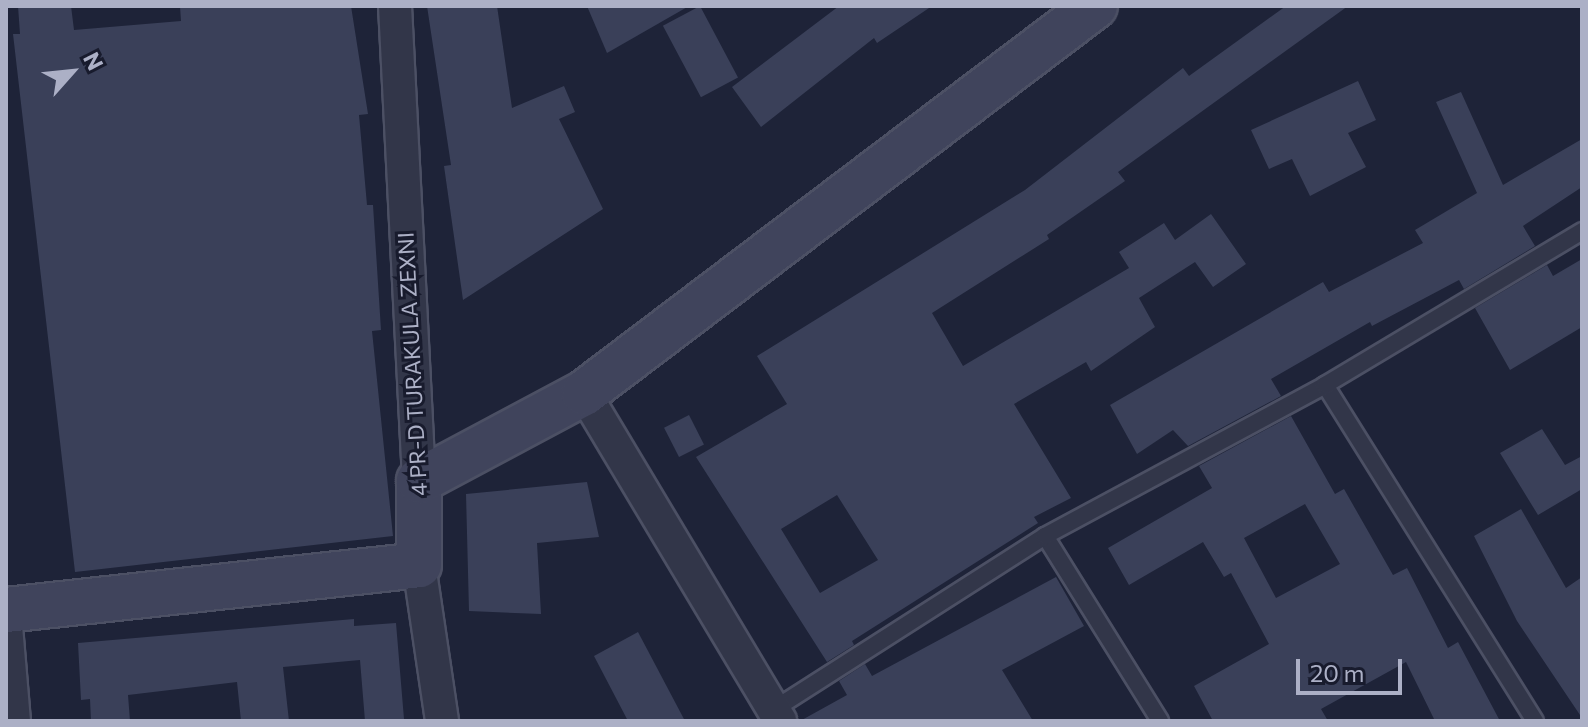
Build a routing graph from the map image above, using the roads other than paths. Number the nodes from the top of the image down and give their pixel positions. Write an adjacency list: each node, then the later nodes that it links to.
1 (395, 6): 6 (street, 4 PR-D TURAKULA ZEXNI)
2 (1095, 6): 5 (street)
3 (1582, 231): 4 (lane)
4 (1325, 385): 7 (lane); 15 (lane)
5 (584, 393): 6 (street); 11 (street)
6 (419, 481): 8 (street, 4 PR-D TURAKULA ZEXNI)
7 (1045, 536): 11 (lane); 14 (lane)
8 (419, 565): 9 (street); 13 (street, 4 PR-D TURAKULA ZEXNI)
9 (6, 610)
10 (6, 626): 12 (street)
11 (776, 716)
12 (14, 721)
13 (442, 721)
14 (1160, 721)
15 (1535, 721)

